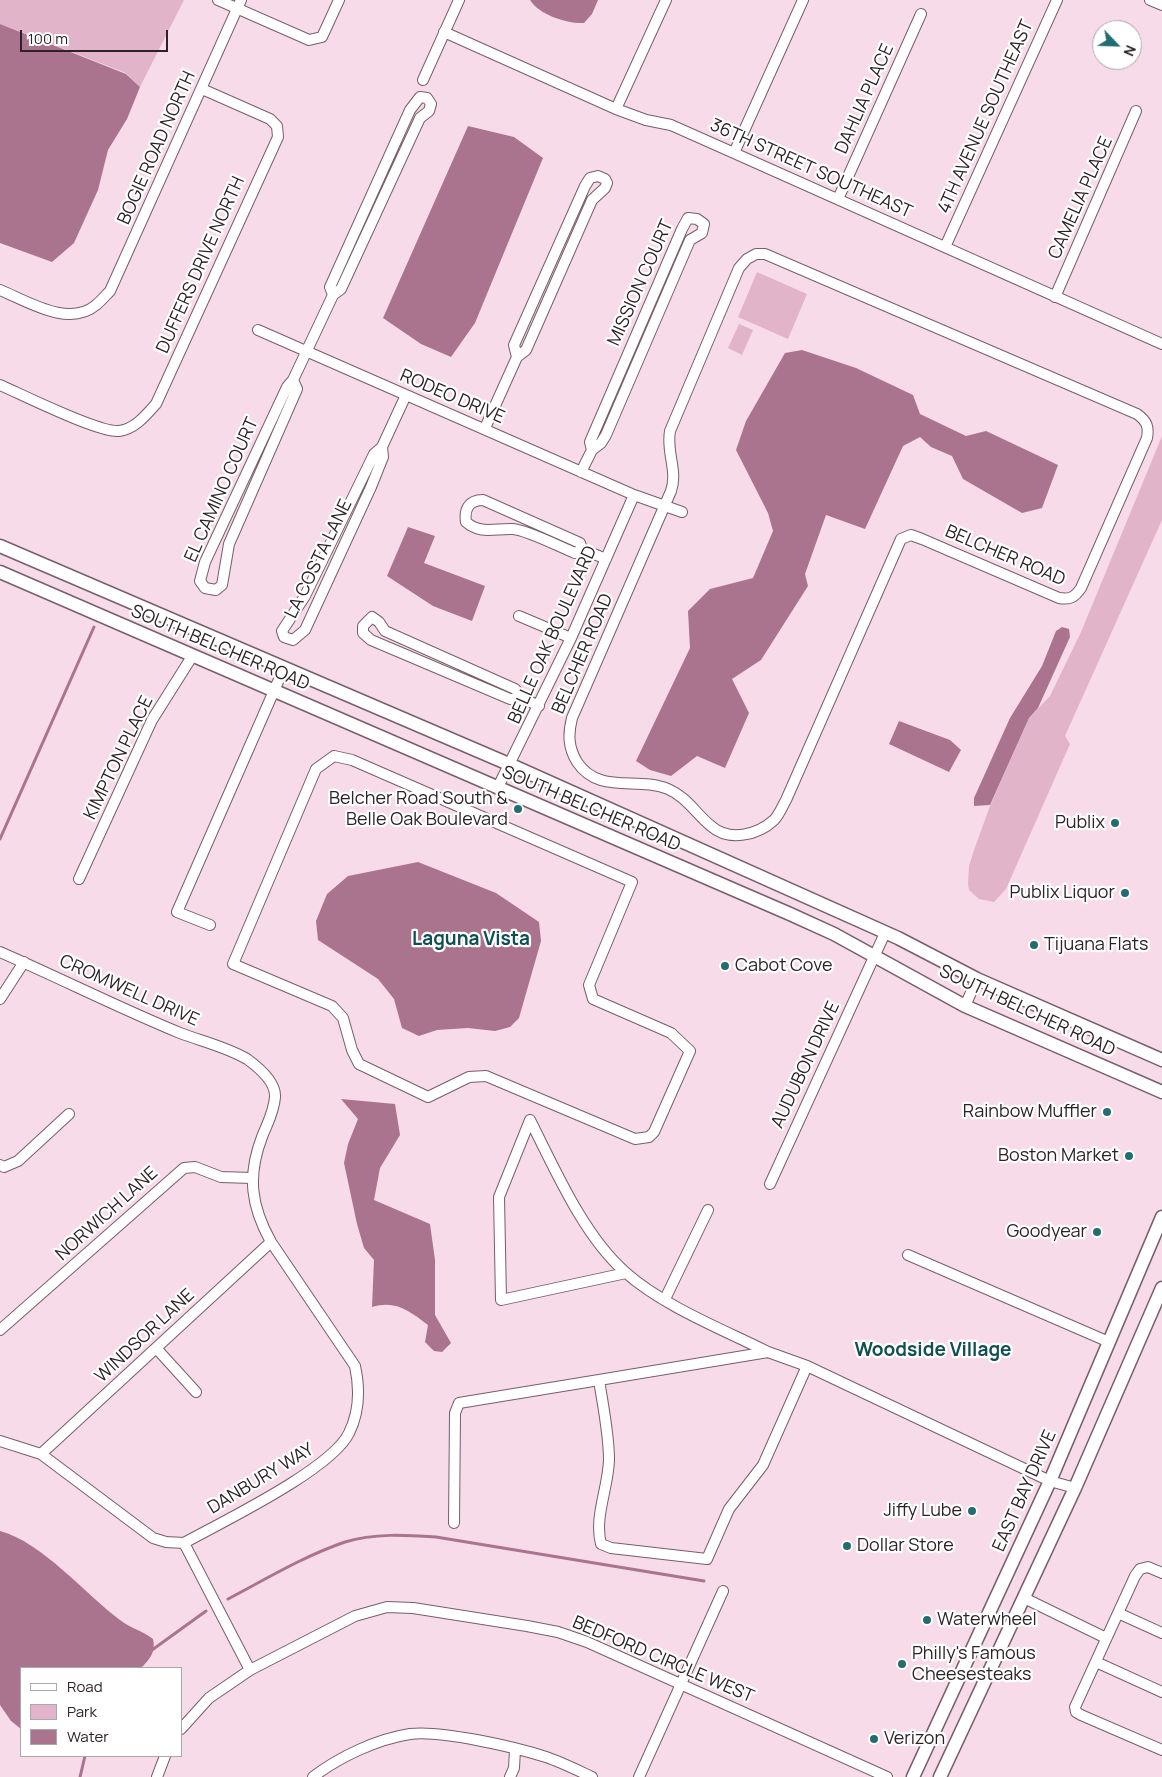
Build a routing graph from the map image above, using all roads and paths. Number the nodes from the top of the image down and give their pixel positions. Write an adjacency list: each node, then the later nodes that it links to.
1 (218, 0): 8 (street)
2 (339, 0): 8 (street)
3 (458, 0): 11 (street)
4 (666, 0): 14 (street)
5 (803, 0): 16 (street)
6 (1057, 0): 18 (street, 4TH AVENUE SOUTHEAST)
7 (1150, 0): 9 (street)
8 (240, 4): 13 (street, BOGIE ROAD NORTH)
9 (1162, 5)
10 (921, 14): 17 (street, DAHLIA PLACE)
11 (444, 32): 12 (street); 14 (street, 36TH STREET SOUTHEAST)
12 (423, 80)
13 (202, 89): 19 (street, BOGIE ROAD NORTH); 27 (street, DUFFERS DRIVE NORTH)
14 (616, 108): 16 (street, 36TH STREET SOUTHEAST)
15 (1136, 111): 21 (street, CAMELIA PLACE)
16 (734, 153): 17 (street, 36TH STREET SOUTHEAST)
17 (838, 199): 18 (street, 36TH STREET SOUTHEAST)
18 (945, 247): 21 (street, 36TH STREET SOUTHEAST)
19 (0, 290)
20 (333, 295): 20 (street, EL CAMINO COURT); 24 (street, EL CAMINO COURT)
21 (1055, 297): 23 (street, 36TH STREET SOUTHEAST)
22 (258, 330): 24 (street, RODEO DRIVE)
23 (1162, 344)
24 (306, 351): 26 (street, EL CAMINO COURT); 28 (street, RODEO DRIVE)
25 (517, 358): 25 (street); 29 (street)
26 (293, 380): 26 (street, EL CAMINO COURT)
27 (0, 385)
28 (406, 395): 29 (street, RODEO DRIVE); 30 (street, LA COSTA LANE)
29 (484, 428): 32 (street, RODEO DRIVE)
30 (382, 447): 30 (street, LA COSTA LANE)
31 (592, 450): 31 (street, MISSION COURT); 32 (street, MISSION COURT)
32 (581, 472): 33 (street, RODEO DRIVE)
33 (634, 495): 34 (street); 38 (street, BELLE OAK BOULEVARD)
34 (664, 506): 34 (street, BELCHER ROAD); 35 (street)
35 (682, 512)
36 (0, 546): 43 (main road, SOUTH BELCHER ROAD)
37 (582, 549): 37 (street); 38 (street)
38 (606, 559): 41 (street, BELLE OAK BOULEVARD)
39 (0, 572): 42 (main road, SOUTH BELCHER ROAD)
40 (519, 616): 41 (street)
41 (571, 638): 46 (street, BELLE OAK BOULEVARD)
42 (193, 655): 44 (main road, SOUTH BELCHER ROAD); 50 (street, KIMPTON PLACE)
43 (284, 668): 44 (street); 47 (main road, SOUTH BELCHER ROAD)
44 (274, 690): 48 (main road, SOUTH BELCHER ROAD); 51 (street)
45 (524, 699): 45 (street); 46 (street)
46 (539, 706): 47 (street, BELLE OAK BOULEVARD)
47 (511, 765): 48 (street, BELLE OAK BOULEVARD); 52 (main road, SOUTH BELCHER ROAD)
48 (498, 787): 54 (main road, SOUTH BELCHER ROAD)
49 (485, 817): 49 (street)
50 (79, 879)
51 (210, 925)
52 (886, 933): 54 (street, AUDUBON DRIVE); 56 (main road, SOUTH BELCHER ROAD)
53 (0, 952): 55 (street, CROMWELL DRIVE)
54 (875, 956): 58 (main road, SOUTH BELCHER ROAD); 65 (street, AUDUBON DRIVE)
55 (24, 962): 57 (street); 59 (street, CROMWELL DRIVE)
56 (977, 979): 58 (street); 60 (main road, SOUTH BELCHER ROAD)
57 (0, 999)
58 (965, 1006): 61 (main road, SOUTH BELCHER ROAD)
59 (245, 1058): 64 (street, DANBURY WAY)
60 (1162, 1060)
61 (1162, 1092)
62 (69, 1114): 63 (street)
63 (0, 1165)
64 (252, 1178): 68 (street, DANBURY WAY); 73 (street, NORWICH LANE)
65 (770, 1184)
66 (708, 1210): 72 (street)
67 (1162, 1217): 74 (main road, EAST BAY DRIVE)
68 (271, 1242): 75 (street, WINDSOR LANE); 85 (street, DANBURY WAY)
69 (908, 1255): 74 (street)
70 (626, 1273): 70 (street); 72 (street)
71 (1162, 1288): 83 (main road)
72 (665, 1299): 76 (street)
73 (1, 1328)
74 (1109, 1342): 82 (main road, EAST BAY DRIVE)
75 (156, 1348): 79 (street); 81 (street, WINDSOR LANE)
76 (768, 1352): 77 (street); 78 (street)
77 (807, 1366): 78 (street); 82 (street)
78 (599, 1380): 84 (street)
79 (196, 1392)
80 (0, 1441): 81 (street)
81 (41, 1454): 85 (street)
82 (1050, 1481): 83 (street); 106 (main road, EAST BAY DRIVE)
83 (1075, 1488): 88 (main road)
84 (454, 1523)
85 (184, 1543): 93 (street)
86 (1162, 1573): 89 (street)
87 (723, 1591): 94 (street)
88 (1024, 1598): 91 (street); 107 (main road)
89 (1118, 1613): 90 (street); 91 (street)
90 (1162, 1633)
91 (1106, 1638): 92 (street)
92 (1096, 1662): 95 (street); 98 (street)
93 (250, 1670): 94 (street, BEDFORD CIRCLE WEST); 96 (street, BEDFORD CIRCLE WEST)
94 (682, 1684): 104 (street); 105 (street, BEDFORD CIRCLE WEST)
95 (1162, 1692)
96 (182, 1728)
97 (515, 1749): 101 (street); 102 (street); 103 (street)
98 (1162, 1750)
99 (165, 1757): 100 (street)
100 (157, 1777)
101 (312, 1777)
102 (510, 1777)
103 (592, 1777)
104 (639, 1777)
105 (887, 1777)
106 (913, 1777)
107 (940, 1777)

